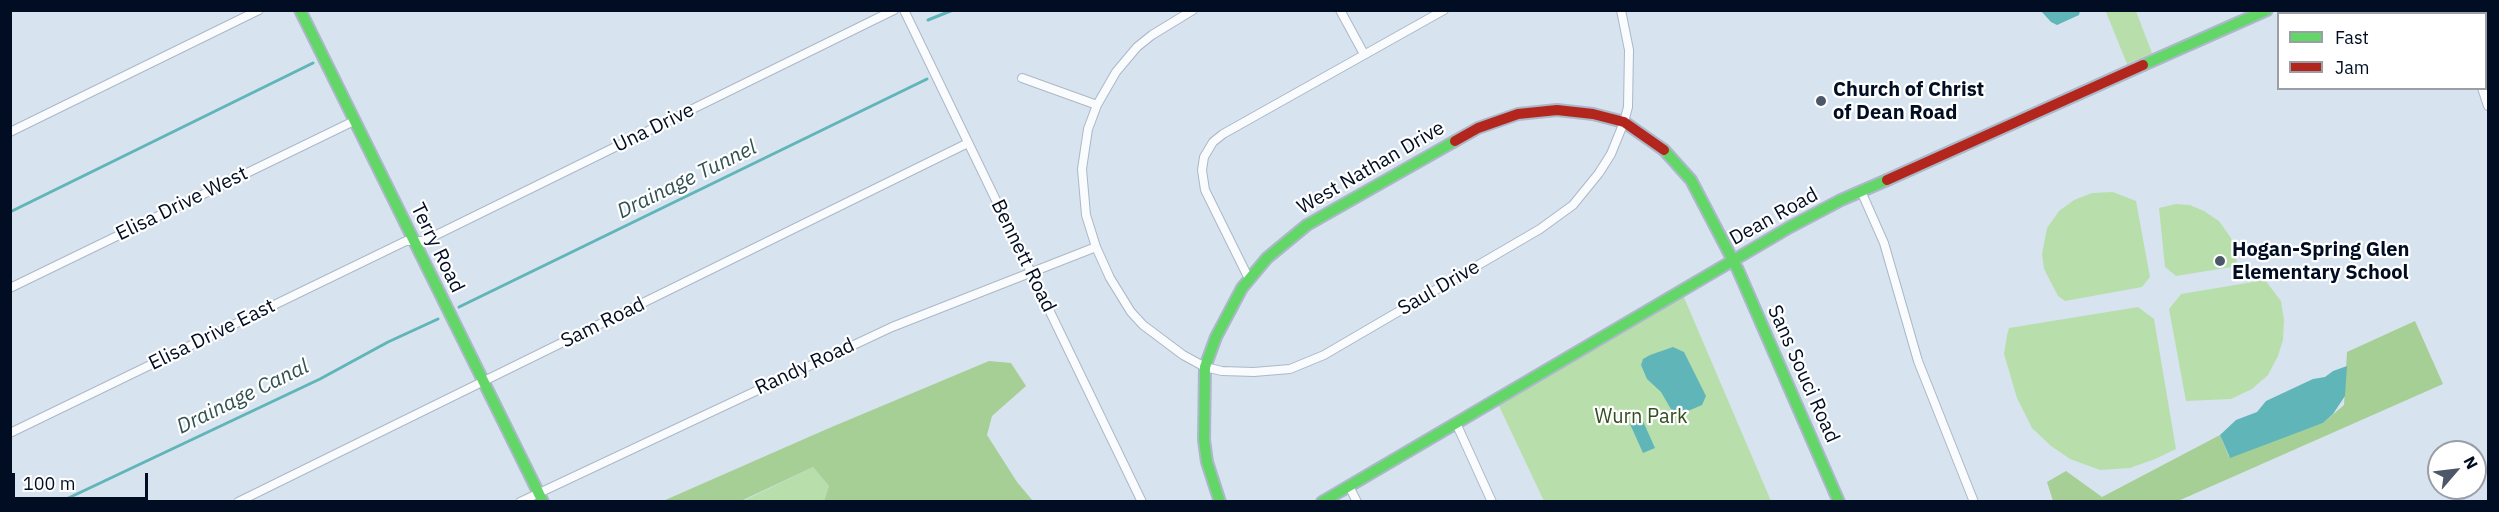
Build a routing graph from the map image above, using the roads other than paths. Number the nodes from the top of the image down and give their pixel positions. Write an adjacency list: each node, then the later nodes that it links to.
1 (259, 10): 17 (street)
2 (300, 10): 15 (main road, Terry Road)
3 (894, 10): 20 (street, Una Drive)
4 (904, 10): 18 (street, Bennett Road)
5 (1193, 10): 13 (street)
6 (1340, 10): 10 (street)
7 (1444, 10): 10 (street)
8 (1621, 10): 16 (street, Saul Drive)
9 (2267, 10): 19 (main road, Dean Road)
10 (1364, 54): 24 (street)
11 (1022, 78): 13 (street)
12 (2483, 90): 14 (street)
13 (1097, 105): 21 (street)
14 (2488, 106)
15 (354, 121): 20 (main road, Terry Road); 25 (street, Elisa Drive West)
16 (1624, 122): 22 (main road, Sans Souci Road); 24 (main road, West Nathan Drive); 26 (street, Saul Drive)
17 (10, 132)
18 (968, 143): 23 (street, Bennett Road); 27 (street, Sam Road)
19 (1861, 191): 22 (main road, Dean Road); 40 (street)
20 (413, 241): 27 (main road, Terry Road); 29 (street, Elisa Drive East)
21 (1096, 247): 23 (street, Randy Road); 26 (street)
22 (1732, 261): 28 (main road, Dean Road); 39 (main road, Sans Souci Road)
23 (1030, 273): 31 (street, Randy Road); 34 (street, Bennett Road)
24 (1250, 279): 26 (main road, West Nathan Drive)
25 (10, 288)
26 (1205, 367): 35 (main road, West Nathan Drive)
27 (483, 382): 31 (main road, Terry Road); 32 (street, Sam Road)
28 (1456, 423): 30 (main road, Dean Road); 38 (street)
29 (10, 433)
30 (1349, 486): 36 (main road, Dean Road); 37 (street)
31 (540, 497): 33 (street, Randy Road)
32 (238, 501)
33 (520, 501)
34 (1142, 501)
35 (1220, 501)
36 (1322, 501)
37 (1357, 501)
38 (1492, 501)
39 (1839, 501)
40 (1974, 501)

